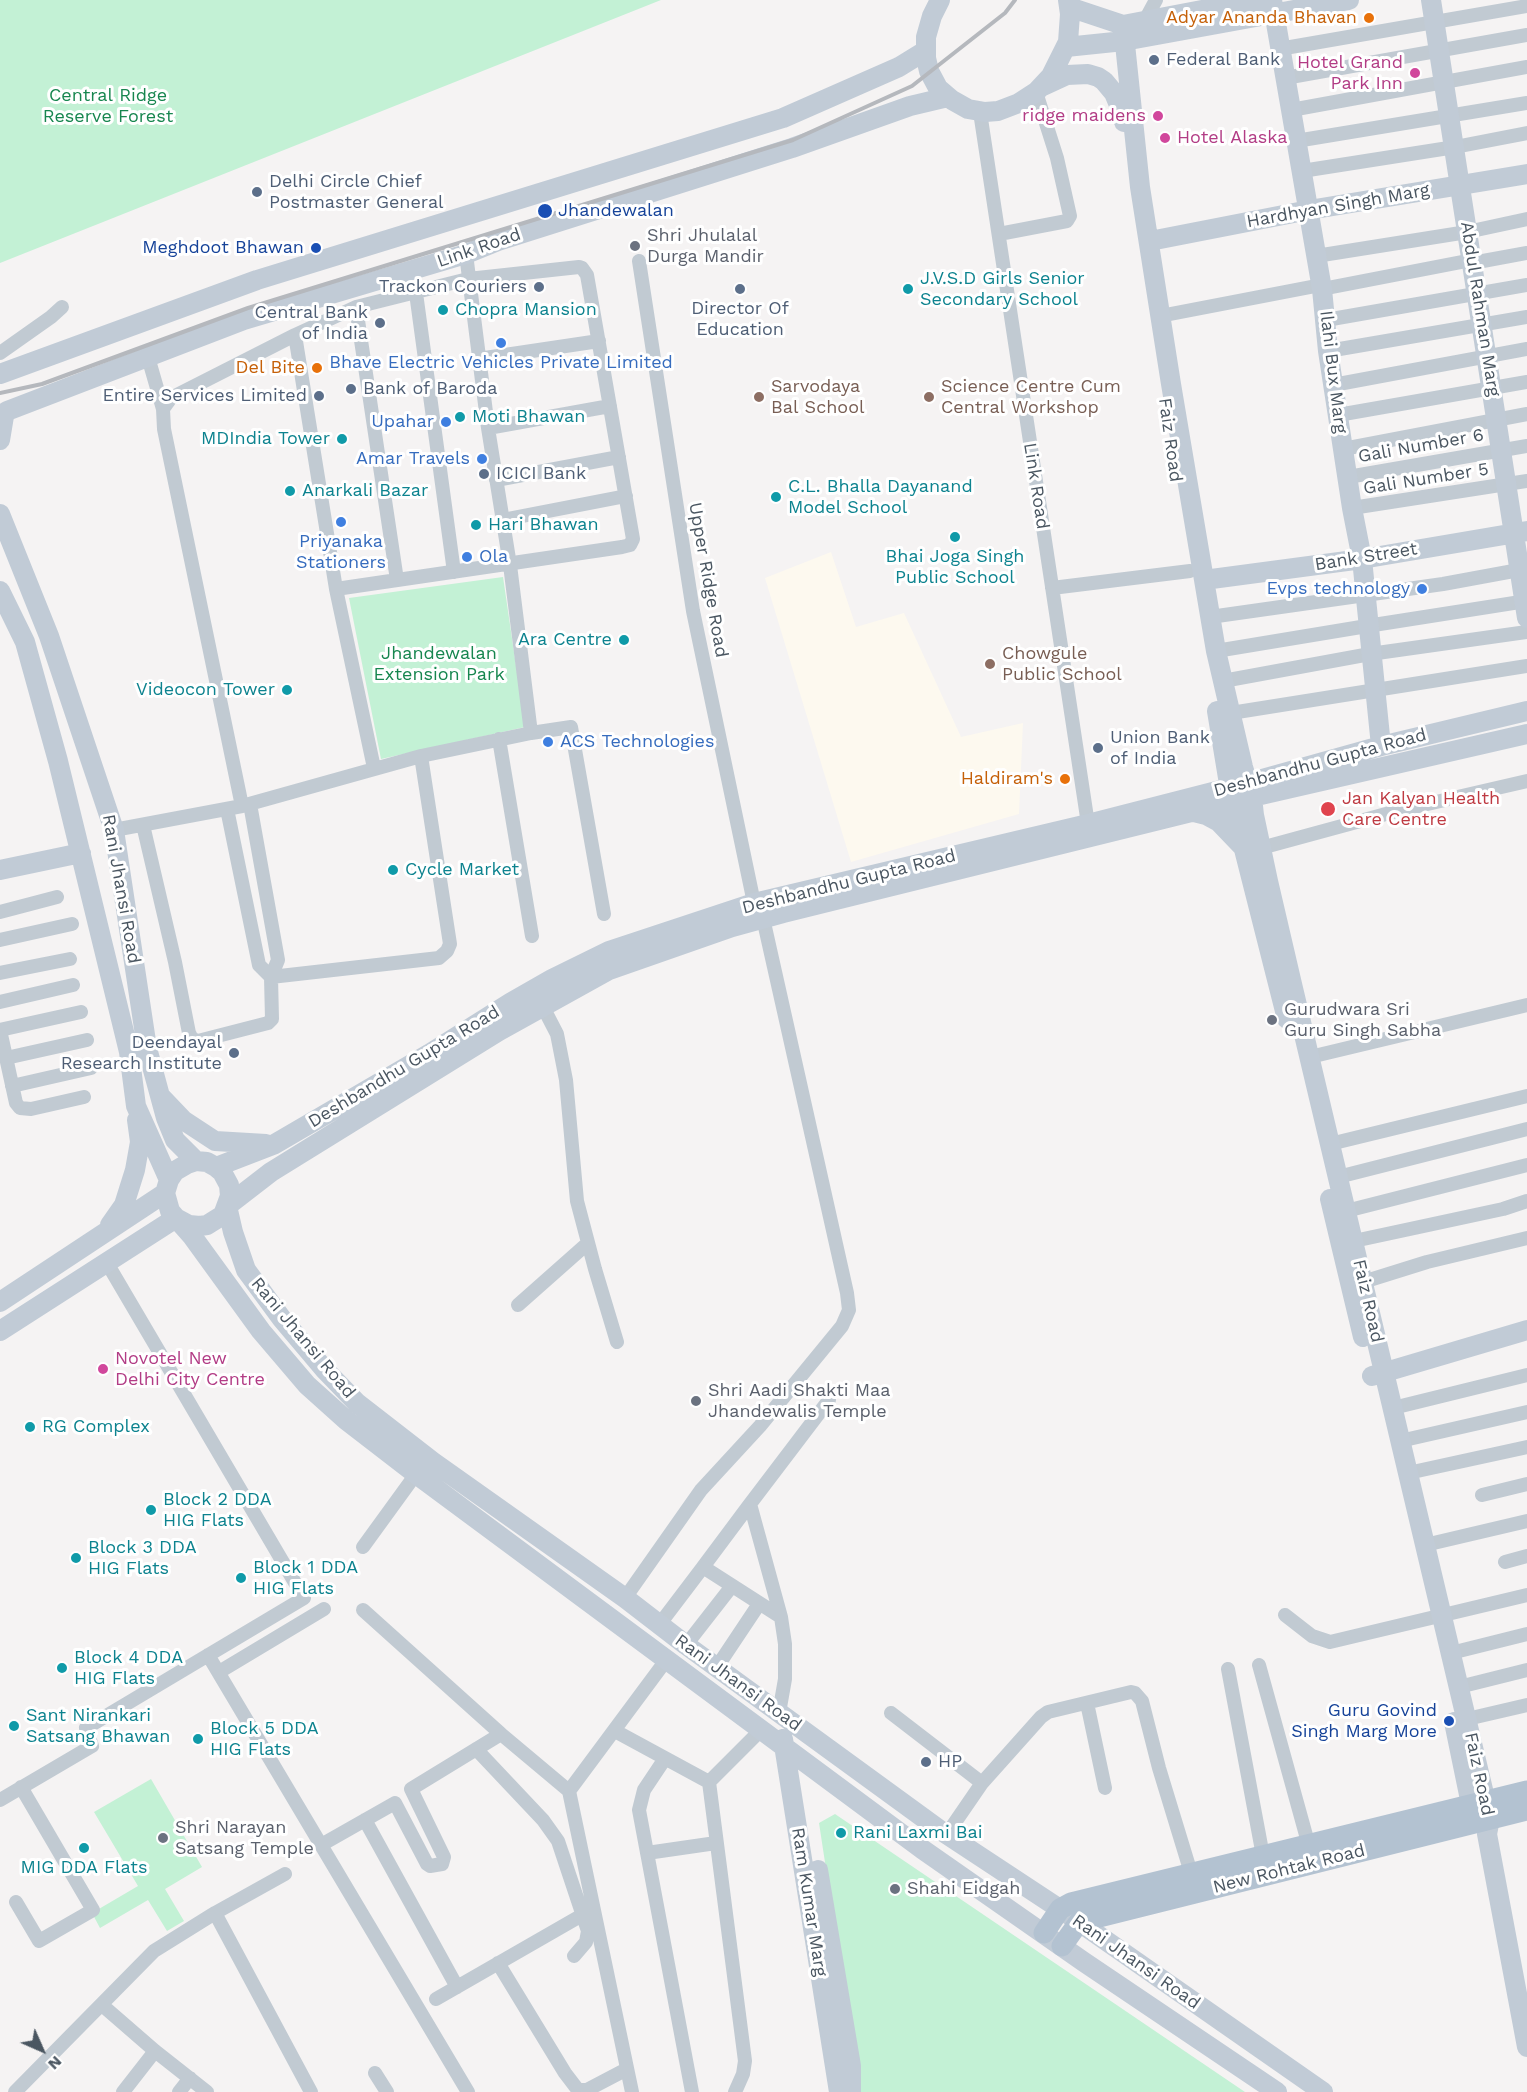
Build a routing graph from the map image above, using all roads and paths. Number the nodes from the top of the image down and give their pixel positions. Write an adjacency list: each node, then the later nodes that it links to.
1 (940, 0): 17 (street)
2 (1098, 0): 12 (street)
3 (1156, 0): 10 (street)
4 (1255, 0): 10 (street)
5 (1349, 0): 9 (street)
6 (1431, 0): 11 (street, Abdul Rahman Marg)
7 (1069, 4): 12 (street); 14 (street)
8 (1527, 6): 11 (street)
9 (1273, 7): 12 (street); 15 (street, Ilahi Bux Marg)
10 (1144, 21): 12 (street)
11 (1434, 22): 15 (street); 16 (street, Abdul Rahman Marg)
12 (1119, 33): 14 (street); 37 (street)
13 (1527, 35): 16 (street)
14 (1066, 47): 21 (street)
15 (1279, 49): 19 (street, Ilahi Bux Marg)
16 (1440, 50): 19 (street); 20 (street, Abdul Rahman Marg)
17 (925, 51): 22 (street); 62 (street, Link Road)
18 (1527, 67): 20 (street)
19 (1285, 78): 24 (street, Ilahi Bux Marg)
20 (1444, 82): 24 (street); 26 (street, Abdul Rahman Marg)
21 (1038, 89): 25 (street); 36 (street); 90 (street, Faiz Road)
22 (948, 97): 25 (street); 39 (street, Link Road)
23 (1527, 103): 26 (street)
24 (1291, 110): 28 (street, Ilahi Bux Marg)
25 (980, 112): 36 (street, Link Road)
26 (1450, 116): 28 (street); 29 (street, Abdul Rahman Marg)
27 (1527, 133): 29 (street)
28 (1296, 141): 30 (street, Ilahi Bux Marg)
29 (1455, 147): 30 (street); 32 (street, Abdul Rahman Marg)
30 (1302, 171): 33 (street, Ilahi Bux Marg)
31 (1527, 174): 32 (street, Hardhyan Singh Marg)
32 (1461, 185): 33 (street, Hardhyan Singh Marg); 35 (street, Abdul Rahman Marg)
33 (1309, 210): 37 (street, Hardhyan Singh Marg); 40 (street, Ilahi Bux Marg)
34 (1527, 219): 35 (street)
35 (1467, 232): 40 (street); 42 (street, Abdul Rahman Marg)
36 (999, 234): 92 (street, Link Road)
37 (1150, 241): 50 (street)
38 (1527, 253): 42 (street)
39 (466, 254): 43 (street); 59 (street, Link Road)
40 (1316, 256): 45 (street, Ilahi Bux Marg)
41 (639, 261): 125 (street, Upper Ridge Road)
42 (1472, 261): 45 (street); 47 (street, Abdul Rahman Marg)
43 (468, 279): 46 (street); 55 (street); 61 (street)
44 (1527, 285): 47 (street)
45 (1322, 287): 50 (street); 52 (street, Ilahi Bux Marg)
46 (416, 293): 49 (street); 89 (street)
47 (1477, 294): 52 (street); 53 (street, Abdul Rahman Marg)
48 (62, 307): 58 (street)
49 (356, 307): 54 (street); 91 (street)
50 (1160, 316): 90 (street)
51 (1527, 317): 53 (street)
52 (1326, 320): 57 (street, Ilahi Bux Marg)
53 (1482, 325): 57 (street); 60 (street, Abdul Rahman Marg)
54 (295, 335): 67 (street); 93 (street)
55 (599, 341): 61 (street); 66 (street)
56 (1527, 349): 60 (street)
57 (1328, 351): 64 (street, Ilahi Bux Marg)
58 (0, 353)
59 (148, 357): 67 (street); 72 (street, Link Road)
60 (1487, 357): 64 (street); 65 (street, Abdul Rahman Marg)
61 (478, 359): 71 (street)
62 (0, 374)
63 (1527, 382): 65 (street)
64 (1333, 385): 69 (street, Ilahi Bux Marg)
65 (1492, 388): 69 (street); 70 (street, Abdul Rahman Marg)
66 (610, 406): 71 (street); 76 (street)
67 (163, 409): 115 (street)
68 (1527, 414): 70 (street)
69 (1338, 415): 74 (street, Ilahi Bux Marg)
70 (1497, 419): 74 (street); 75 (street, Abdul Rahman Marg)
71 (488, 428): 78 (street)
72 (0, 440)
73 (1527, 446): 75 (street, Gali Number 6)
74 (1343, 449): 77 (street, Ilahi Bux Marg)
75 (1501, 450): 77 (street, Gali Number 6); 80 (street, Abdul Rahman Marg)
76 (619, 457): 78 (street); 81 (street)
77 (1348, 477): 82 (street, Ilahi Bux Marg)
78 (496, 480): 84 (street)
79 (1527, 481): 80 (street, Gali Number 5)
80 (1505, 485): 82 (street, Gali Number 5); 85 (street, Abdul Rahman Marg)
81 (626, 496): 84 (street); 87 (street)
82 (1352, 508): 86 (street, Ilahi Bux Marg)
83 (0, 514): 120 (street, Rani Jhansi Road)
84 (502, 520): 87 (street)
85 (1521, 532): 86 (street, Bank Street); 88 (street, Abdul Rahman Marg)
86 (1362, 559): 90 (street, Bank Street); 95 (street, Ilahi Bux Marg)
87 (510, 565): 89 (street); 107 (street)
88 (1519, 570): 95 (street); 96 (street, Abdul Rahman Marg)
89 (454, 572): 91 (street)
90 (1197, 575): 92 (street); 97 (street); 114 (street, Faiz Road)
91 (398, 579): 93 (street)
92 (1052, 588): 118 (street, Link Road)
93 (336, 590): 112 (street)
94 (0, 591): 122 (street, Rani Jhansi Road)
95 (1365, 594): 97 (street); 98 (street, Ilahi Bux Marg)
96 (1526, 607): 98 (street)
97 (1210, 617): 100 (street)
98 (1367, 626): 100 (street); 101 (street, Ilahi Bux Marg)
99 (1527, 632): 101 (street)
100 (1216, 651): 103 (street)
101 (1370, 654): 103 (street); 104 (street, Ilahi Bux Marg)
102 (1527, 666): 104 (street)
103 (1223, 681): 106 (street)
104 (1375, 690): 106 (street); 110 (street, Ilahi Bux Marg)
105 (1527, 711): 110 (street, Deshbandhu Gupta Road)
106 (1231, 713): 114 (street)
107 (531, 733): 109 (street); 127 (street)
108 (1527, 734): 114 (street, Deshbandhu Gupta Road)
109 (499, 739): 111 (street); 129 (street)
110 (1381, 746): 114 (street, Deshbandhu Gupta Road)
111 (421, 756): 112 (street); 133 (street)
112 (374, 768): 115 (street)
113 (1527, 781): 121 (street)
114 (1241, 788): 117 (street, Deshbandhu Gupta Road); 118 (street, Deshbandhu Gupta Road); 121 (street, Faiz Road)
115 (246, 805): 116 (street); 133 (street)
116 (227, 809): 119 (street); 133 (street)
117 (1194, 812): 121 (street); 125 (street, Deshbandhu Gupta Road)
118 (1088, 824): 125 (street, Deshbandhu Gupta Road)
119 (143, 825): 120 (street); 133 (street)
120 (114, 830): 146 (street, Rani Jhansi Road)
121 (1253, 848): 142 (street, Faiz Road); 173 (street)
122 (81, 853): 123 (street); 149 (street, Rani Jhansi Road)
123 (0, 870)
124 (57, 897): 126 (street)
125 (758, 911): 136 (street, Deshbandhu Gupta Road); 139 (street, Deshbandhu Gupta Road); 193 (street, Upper Ridge Road)
126 (0, 912)
127 (604, 914)
128 (72, 924): 130 (street)
129 (532, 936)
130 (0, 940)
131 (70, 959): 132 (street)
132 (0, 973)
133 (271, 977)
134 (73, 985): 135 (street)
135 (0, 1002)
136 (542, 1005): 139 (street, Deshbandhu Gupta Road); 165 (street)
137 (1527, 1005): 142 (street)
138 (81, 1011): 140 (street)
139 (515, 1011): 152 (street, Deshbandhu Gupta Road); 159 (street, Deshbandhu Gupta Road)
140 (0, 1030): 143 (street)
141 (87, 1040): 143 (street)
142 (1310, 1057): 151 (street, Faiz Road)
143 (6, 1058): 145 (street)
144 (91, 1068): 145 (street)
145 (12, 1086): 148 (street)
146 (160, 1096): 152 (street); 153 (street, Rani Jhansi Road)
147 (1527, 1096): 151 (street)
148 (84, 1097)
149 (136, 1106): 157 (street, Rani Jhansi Road); 162 (street)
150 (1527, 1129): 156 (street)
151 (1330, 1144): 156 (street, Faiz Road)
152 (273, 1145): 155 (street, Deshbandhu Gupta Road)
153 (196, 1161): 155 (street); 157 (street)
154 (1527, 1165): 160 (street)
155 (216, 1167): 159 (street)
156 (1338, 1177): 160 (street, Faiz Road)
157 (167, 1186): 161 (street); 162 (street)
158 (1527, 1202): 164 (street)
159 (227, 1206): 161 (street); 193 (street, Rani Jhansi Road)
160 (1346, 1210): 164 (street, Faiz Road)
161 (176, 1218): 166 (street); 181 (street, Rani Jhansi Road)
162 (104, 1234): 168 (street)
163 (1527, 1238): 167 (street)
164 (1354, 1241): 167 (street, Faiz Road)
165 (588, 1244): 169 (street); 172 (street)
166 (107, 1263): 171 (street); 204 (street)
167 (1363, 1282): 173 (street, Faiz Road)
168 (0, 1302)
169 (518, 1305)
170 (1527, 1330): 173 (street)
171 (0, 1331)
172 (617, 1342)
173 (1378, 1373): 176 (street, Faiz Road); 198 (street)
174 (1527, 1375): 176 (street)
175 (829, 1401): 184 (street)
176 (1393, 1408): 178 (street, Faiz Road)
177 (1527, 1412): 178 (street)
178 (1400, 1441): 180 (street, Faiz Road)
179 (1527, 1447): 180 (street)
180 (1408, 1473): 186 (street, Faiz Road)
181 (416, 1474): 187 (street); 205 (street, Rani Jhansi Road)
182 (1527, 1484): 183 (street)
183 (1482, 1495)
184 (750, 1504): 190 (street); 199 (street)
185 (1527, 1521): 186 (street)
186 (1425, 1545): 198 (street, Faiz Road)
187 (363, 1547)
188 (1527, 1556): 189 (street)
189 (1505, 1562)
190 (703, 1567): 191 (street); 200 (street)
191 (732, 1586): 194 (street); 202 (street)
192 (1527, 1595): 198 (street)
193 (625, 1598): 200 (street, Rani Jhansi Road)
194 (759, 1604): 199 (street); 207 (street)
195 (324, 1609): 210 (street)
196 (363, 1610): 219 (street)
197 (1285, 1615): 198 (street)
198 (1436, 1616): 203 (street, Faiz Road); 231 (street)
199 (781, 1617): 215 (street)
200 (659, 1625): 202 (street, Rani Jhansi Road)
201 (1527, 1634): 203 (street)
202 (686, 1645): 207 (street, Rani Jhansi Road)
203 (1451, 1653): 211 (street, Faiz Road)
204 (208, 1655): 210 (street); 225 (street)
205 (667, 1659): 217 (street, Rani Jhansi Road); 218 (street)
206 (1259, 1665): 236 (street)
207 (717, 1667): 215 (street, Rani Jhansi Road)
208 (1228, 1669): 238 (street)
209 (1527, 1670): 211 (street)
210 (219, 1672): 235 (street)
211 (1459, 1687): 216 (street, Faiz Road)
212 (1087, 1703): 224 (street); 226 (street); 239 (street)
213 (1527, 1705): 216 (street)
214 (891, 1713): 224 (street)
215 (787, 1719): 221 (street, Ram Kumar Marg); 233 (street, Rani Jhansi Road)
216 (1467, 1719): 231 (street, Faiz Road)
217 (762, 1730): 221 (street, Rani Jhansi Road); 223 (street)
218 (615, 1731): 222 (street); 227 (street)
219 (501, 1734): 220 (street); 227 (street)
220 (476, 1749): 232 (street); 244 (street)
221 (792, 1752): 246 (street, Rani Jhansi Road); 258 (street, Ram Kumar Marg); 269 (street)
222 (664, 1760): 223 (street); 237 (street)
223 (709, 1782): 234 (street)
224 (982, 1783): 233 (street)
225 (21, 1787): 229 (street); 241 (street)
226 (1105, 1788)
227 (569, 1791): 255 (street)
228 (1527, 1791): 231 (main road, New Rohtak Road)
229 (0, 1800)
230 (1527, 1810): 231 (main road, New Rohtak Road)
231 (1482, 1817): 236 (main road, New Rohtak Road); 245 (main road, New Rohtak Road); 253 (street, Faiz Road)
232 (365, 1820): 235 (street); 250 (street)
233 (947, 1834): 242 (street, Rani Jhansi Road)
234 (716, 1843): 237 (street); 268 (street)
235 (321, 1845): 265 (street)
236 (1309, 1846): 238 (main road, New Rohtak Road)
237 (647, 1853): 267 (street)
238 (1263, 1856): 239 (main road, New Rohtak Road)
239 (1191, 1873): 242 (main road, New Rohtak Road)
240 (285, 1874): 243 (street)
241 (16, 1902)
242 (1060, 1909): 245 (street, Rani Jhansi Road); 246 (main road)
243 (215, 1912): 252 (street); 263 (street)
244 (584, 1914): 248 (street); 249 (street)
245 (1079, 1922): 247 (main road); 271 (street, Rani Jhansi Road)
246 (1044, 1934): 247 (street, Rani Jhansi Road)
247 (1062, 1946): 270 (street, Rani Jhansi Road)
248 (574, 1956)
249 (498, 1963): 250 (street); 255 (street)
250 (457, 1987): 251 (street)
251 (436, 1999)
252 (102, 2005): 254 (street); 259 (street)
253 (1527, 2047)
254 (155, 2051): 257 (street); 260 (street)
255 (627, 2069): 266 (street)
256 (375, 2073): 264 (street)
257 (189, 2078): 261 (street); 262 (street)
258 (835, 2086)
259 (15, 2092)
260 (123, 2092)
261 (178, 2092)
262 (207, 2092)
263 (311, 2092)
264 (387, 2092)
265 (468, 2092)
266 (632, 2092)
267 (692, 2092)
268 (735, 2092)
269 (851, 2092)
270 (1277, 2092)
271 (1323, 2092)

